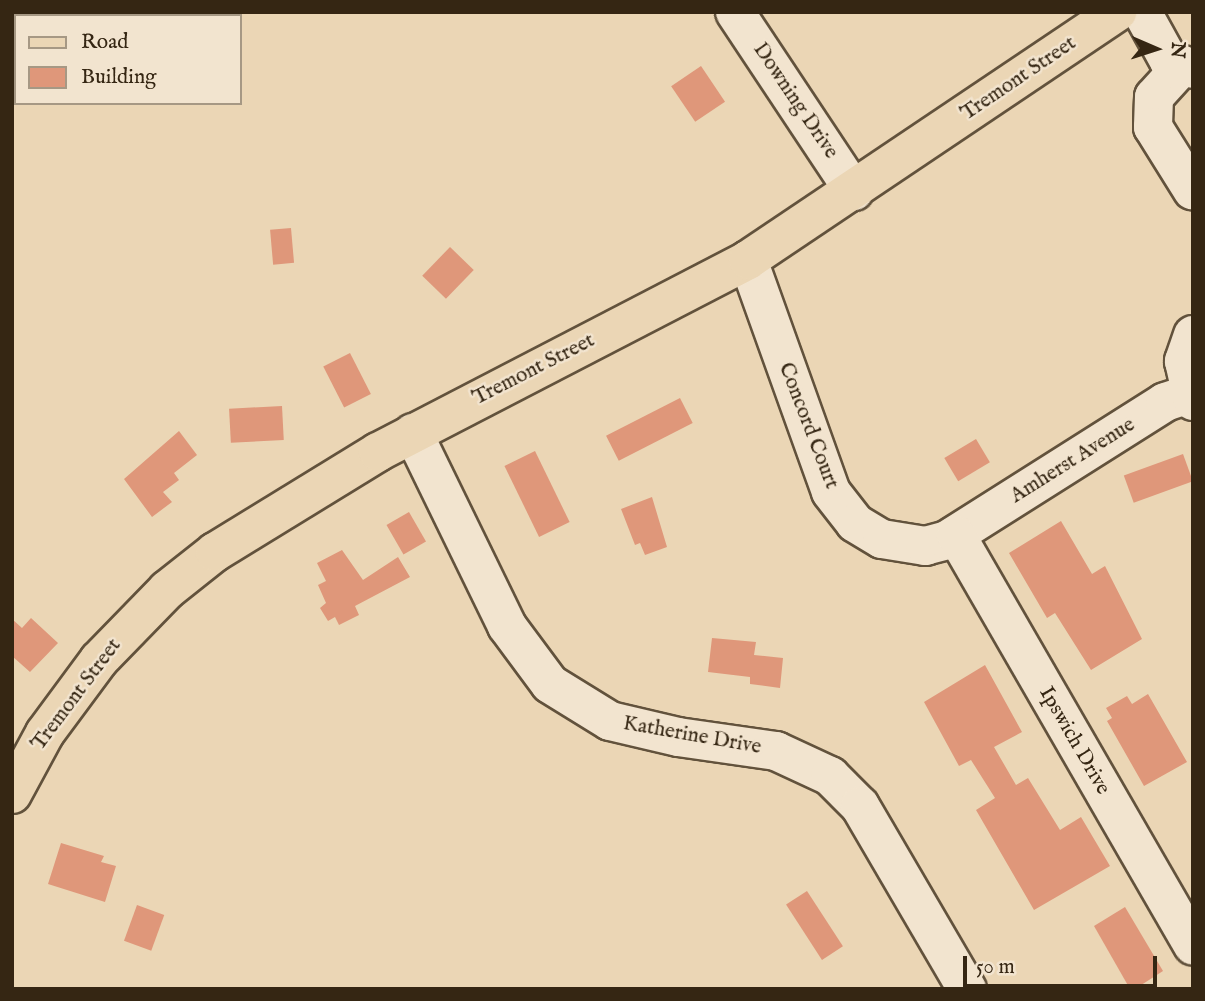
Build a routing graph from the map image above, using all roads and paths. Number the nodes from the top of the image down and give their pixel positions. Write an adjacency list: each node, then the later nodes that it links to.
1 (735, 12): 5 (street, Downing Drive)
2 (1117, 12): 5 (main road, Tremont Street)
3 (1142, 12): 4 (street)
4 (1188, 67): 6 (street)
5 (855, 191): 7 (main road, Tremont Street)
6 (1193, 191)
7 (748, 260): 10 (main road, Tremont Street); 11 (street, Concord Court)
8 (1193, 335): 9 (street)
9 (1191, 396): 11 (street, Amherst Avenue)
10 (413, 433): 12 (main road, Tremont Street); 14 (street, Katherine Drive)
11 (956, 535): 13 (street, Ipswich Drive)
12 (12, 794)
13 (1193, 946)
14 (967, 989)

